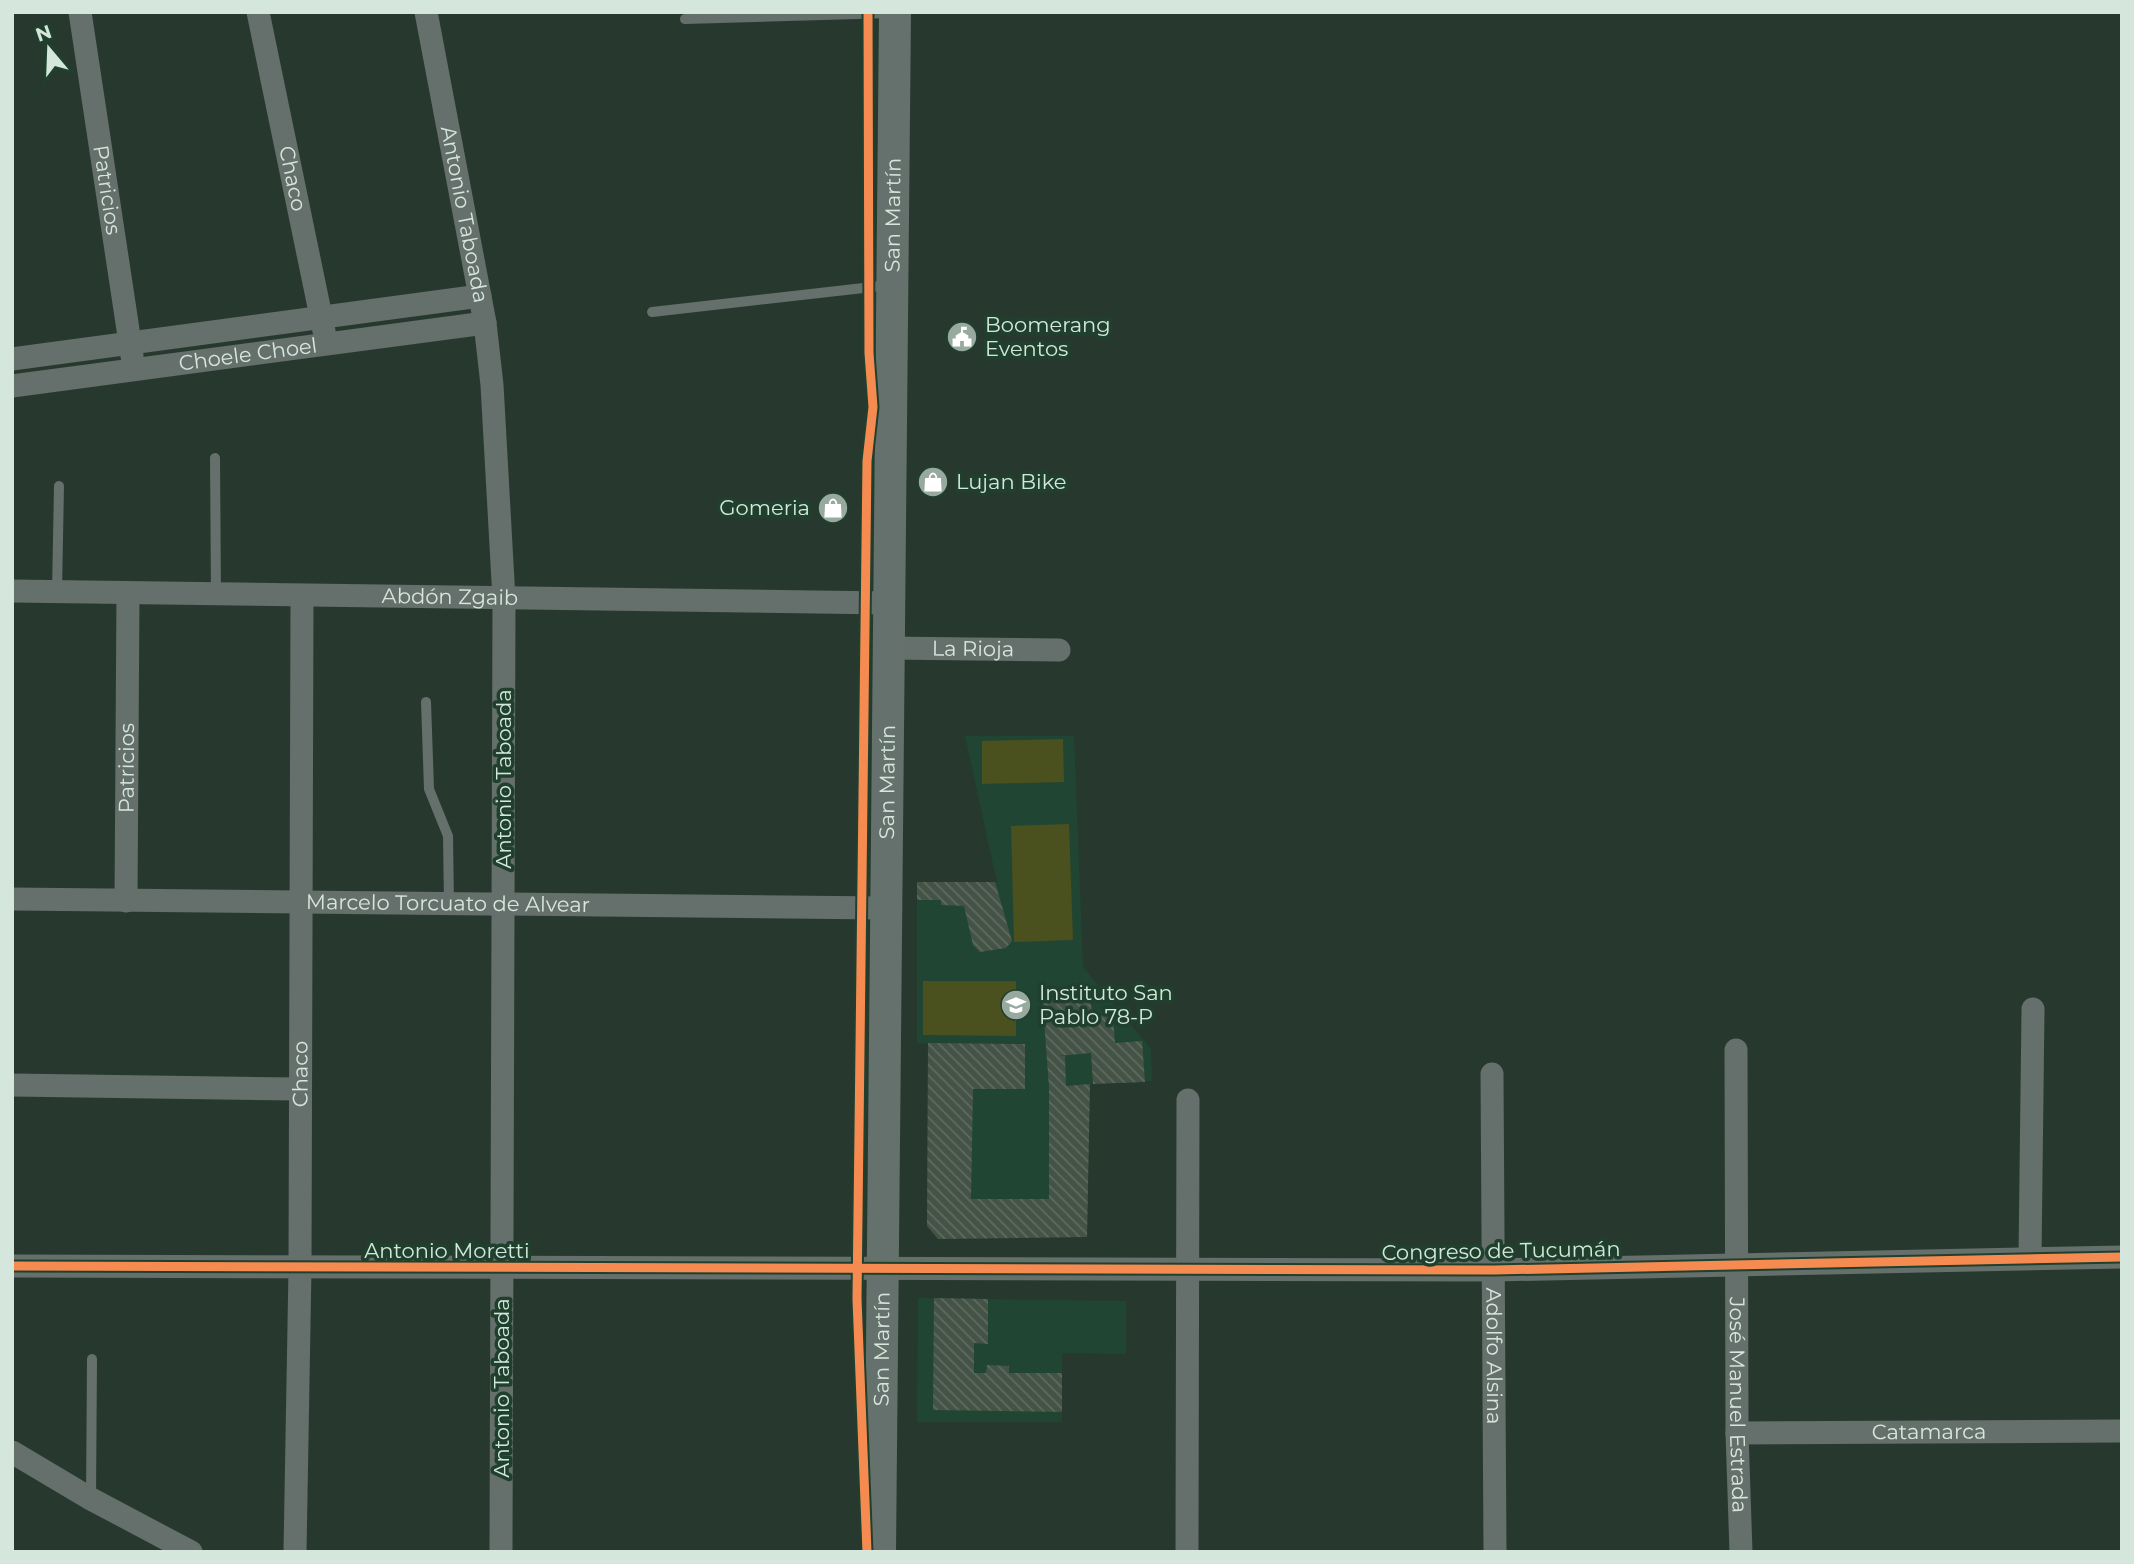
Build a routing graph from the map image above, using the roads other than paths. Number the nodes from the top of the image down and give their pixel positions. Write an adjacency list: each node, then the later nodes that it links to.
1 (80, 12): 11 (street, Patricios)
2 (258, 12): 9 (street, Chaco)
3 (426, 12): 7 (street, Antonio Taboada)
4 (895, 12): 5 (lane); 6 (main road, San Martín)
5 (685, 19)
6 (890, 285): 8 (lane); 24 (main road, San Martín)
7 (480, 296): 9 (street, Choele Choel); 10 (street, Antonio Taboada)
8 (652, 312)
9 (321, 318): 11 (street, Choele Choel); 12 (street, Chaco)
10 (485, 323): 12 (street, Choele Choel); 23 (street, Antonio Taboada)
11 (130, 343): 13 (street, Choele Choel); 14 (street, Patricios)
12 (327, 345): 14 (street, Choele Choel)
13 (12, 359)
14 (135, 369): 15 (street, Choele Choel)
15 (12, 386)
16 (215, 458): 21 (lane)
17 (59, 486): 19 (lane)
18 (12, 591): 19 (street, Abdón Zgaib)
19 (57, 592): 20 (street, Abdón Zgaib)
20 (128, 593): 21 (street, Abdón Zgaib); 29 (street, Patricios)
21 (216, 595): 22 (street, Abdón Zgaib)
22 (302, 596): 23 (street, Abdón Zgaib); 30 (street, Chaco)
23 (504, 599): 24 (street, Abdón Zgaib); 32 (street, Antonio Taboada)
24 (887, 603): 25 (main road, San Martín)
25 (887, 648): 26 (street, La Rioja); 33 (main road, San Martín)
26 (1059, 650)
27 (426, 702): 31 (lane)
28 (12, 900): 29 (street, Marcelo Torcuato de Alvear)
29 (127, 901): 30 (street, Marcelo Torcuato de Alvear)
30 (300, 902): 31 (street, Marcelo Torcuato de Alvear); 38 (street, Chaco)
31 (449, 904): 32 (street, Marcelo Torcuato de Alvear)
32 (505, 904): 33 (street, Marcelo Torcuato de Alvear); 45 (street, Antonio Taboada)
33 (884, 908): 46 (main road, San Martín)
34 (2033, 1009): 41 (street)
35 (1736, 1050): 42 (street, José Manuel Estrada)
36 (1492, 1074): 47 (street, Adolfo Alsina)
37 (12, 1085): 38 (street)
38 (298, 1089): 44 (street, Chaco)
39 (1188, 1100): 48 (street)
40 (2122, 1257): 41 (street, Congreso de Tucumán)
41 (2030, 1258): 42 (street, Congreso de Tucumán)
42 (1737, 1264): 47 (street, Congreso de Tucumán); 51 (street, José Manuel Estrada)
43 (12, 1266): 44 (street, Antonio Moretti)
44 (300, 1268): 45 (street, Antonio Moretti); 55 (street, Chaco)
45 (503, 1268): 46 (street, Antonio Moretti); 56 (street, Antonio Taboada)
46 (881, 1269): 48 (street, Congreso de Tucumán); 57 (main road, San Martín)
47 (1494, 1270): 48 (street, Congreso de Tucumán); 59 (street, Adolfo Alsina)
48 (1187, 1271): 58 (street)
49 (92, 1359): 53 (lane)
50 (2122, 1431): 51 (street, Catamarca)
51 (1737, 1433): 60 (street, José Manuel Estrada)
52 (12, 1452): 53 (street)
53 (91, 1499): 54 (street)
54 (191, 1552)
55 (295, 1552)
56 (501, 1552)
57 (880, 1552)
58 (1187, 1552)
59 (1495, 1552)
60 (1741, 1552)

